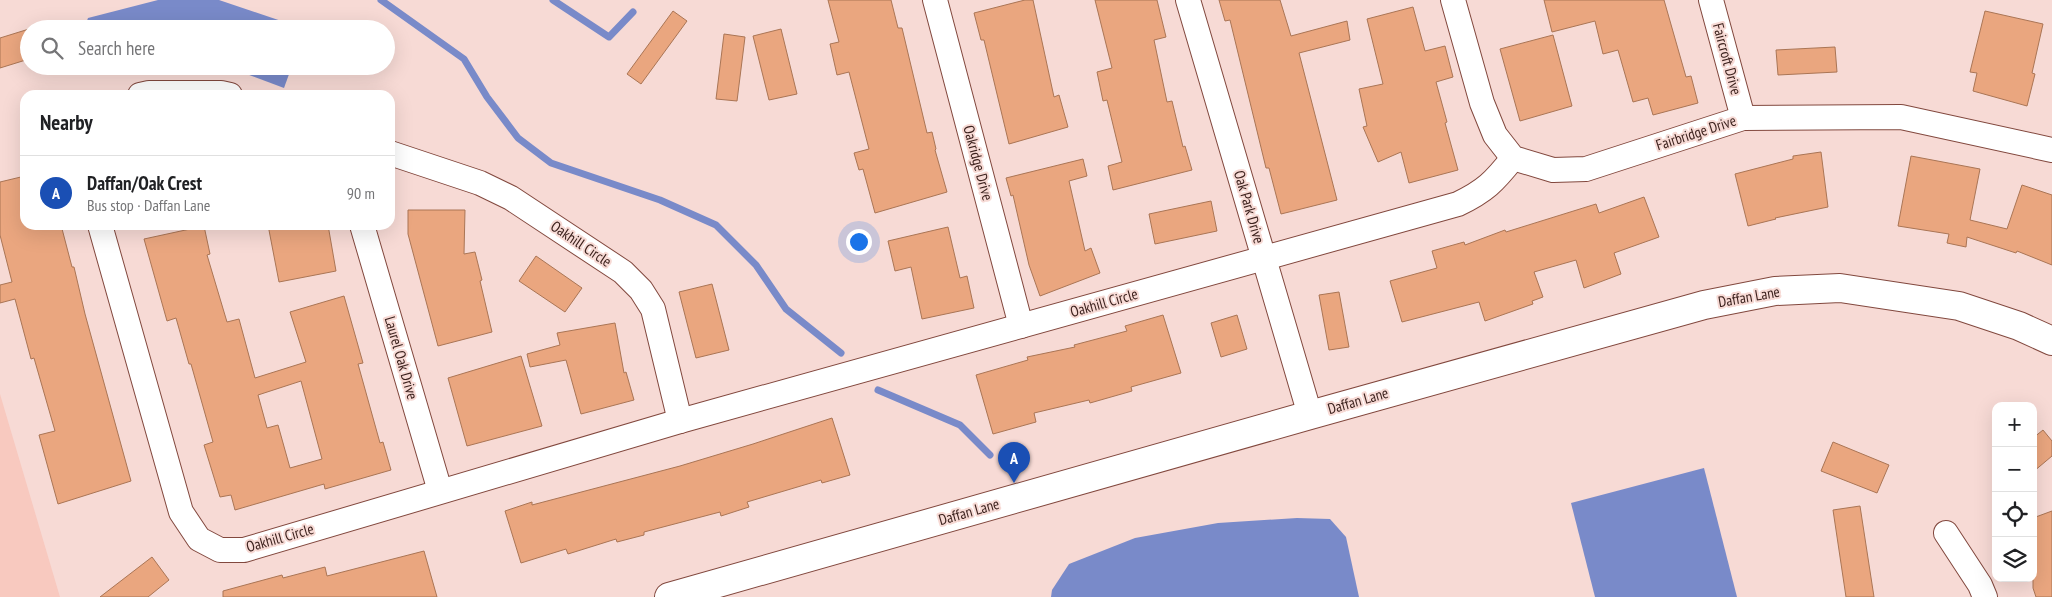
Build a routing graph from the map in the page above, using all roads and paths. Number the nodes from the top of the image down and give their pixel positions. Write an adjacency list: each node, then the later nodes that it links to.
1 (935, 0): 12 (street, Oakridge Drive)
2 (1188, 0): 11 (street, Oak Park Drive)
3 (1453, 0): 8 (street)
4 (1711, 0): 5 (street, Faircroft Drive)
5 (1744, 118): 6 (street, Fairbridge Drive); 8 (street, Fairbridge Drive)
6 (2052, 150)
7 (395, 155): 15 (street, Oakhill Circle)
8 (1513, 158): 11 (street, Oakhill Circle)
9 (101, 230): 16 (street, Oakhill Circle)
10 (363, 230): 16 (street, Laurel Oak Drive)
11 (1264, 257): 12 (street, Oakhill Circle); 14 (street, Oak Park Drive)
12 (1021, 326): 15 (street, Oakhill Circle)
13 (2052, 341): 14 (street, Daffan Lane)
14 (1310, 415): 18 (street, Daffan Lane)
15 (680, 422): 16 (street, Oakhill Circle)
16 (440, 492)
17 (1946, 533): 19 (street)
18 (669, 597)
19 (1984, 597)

